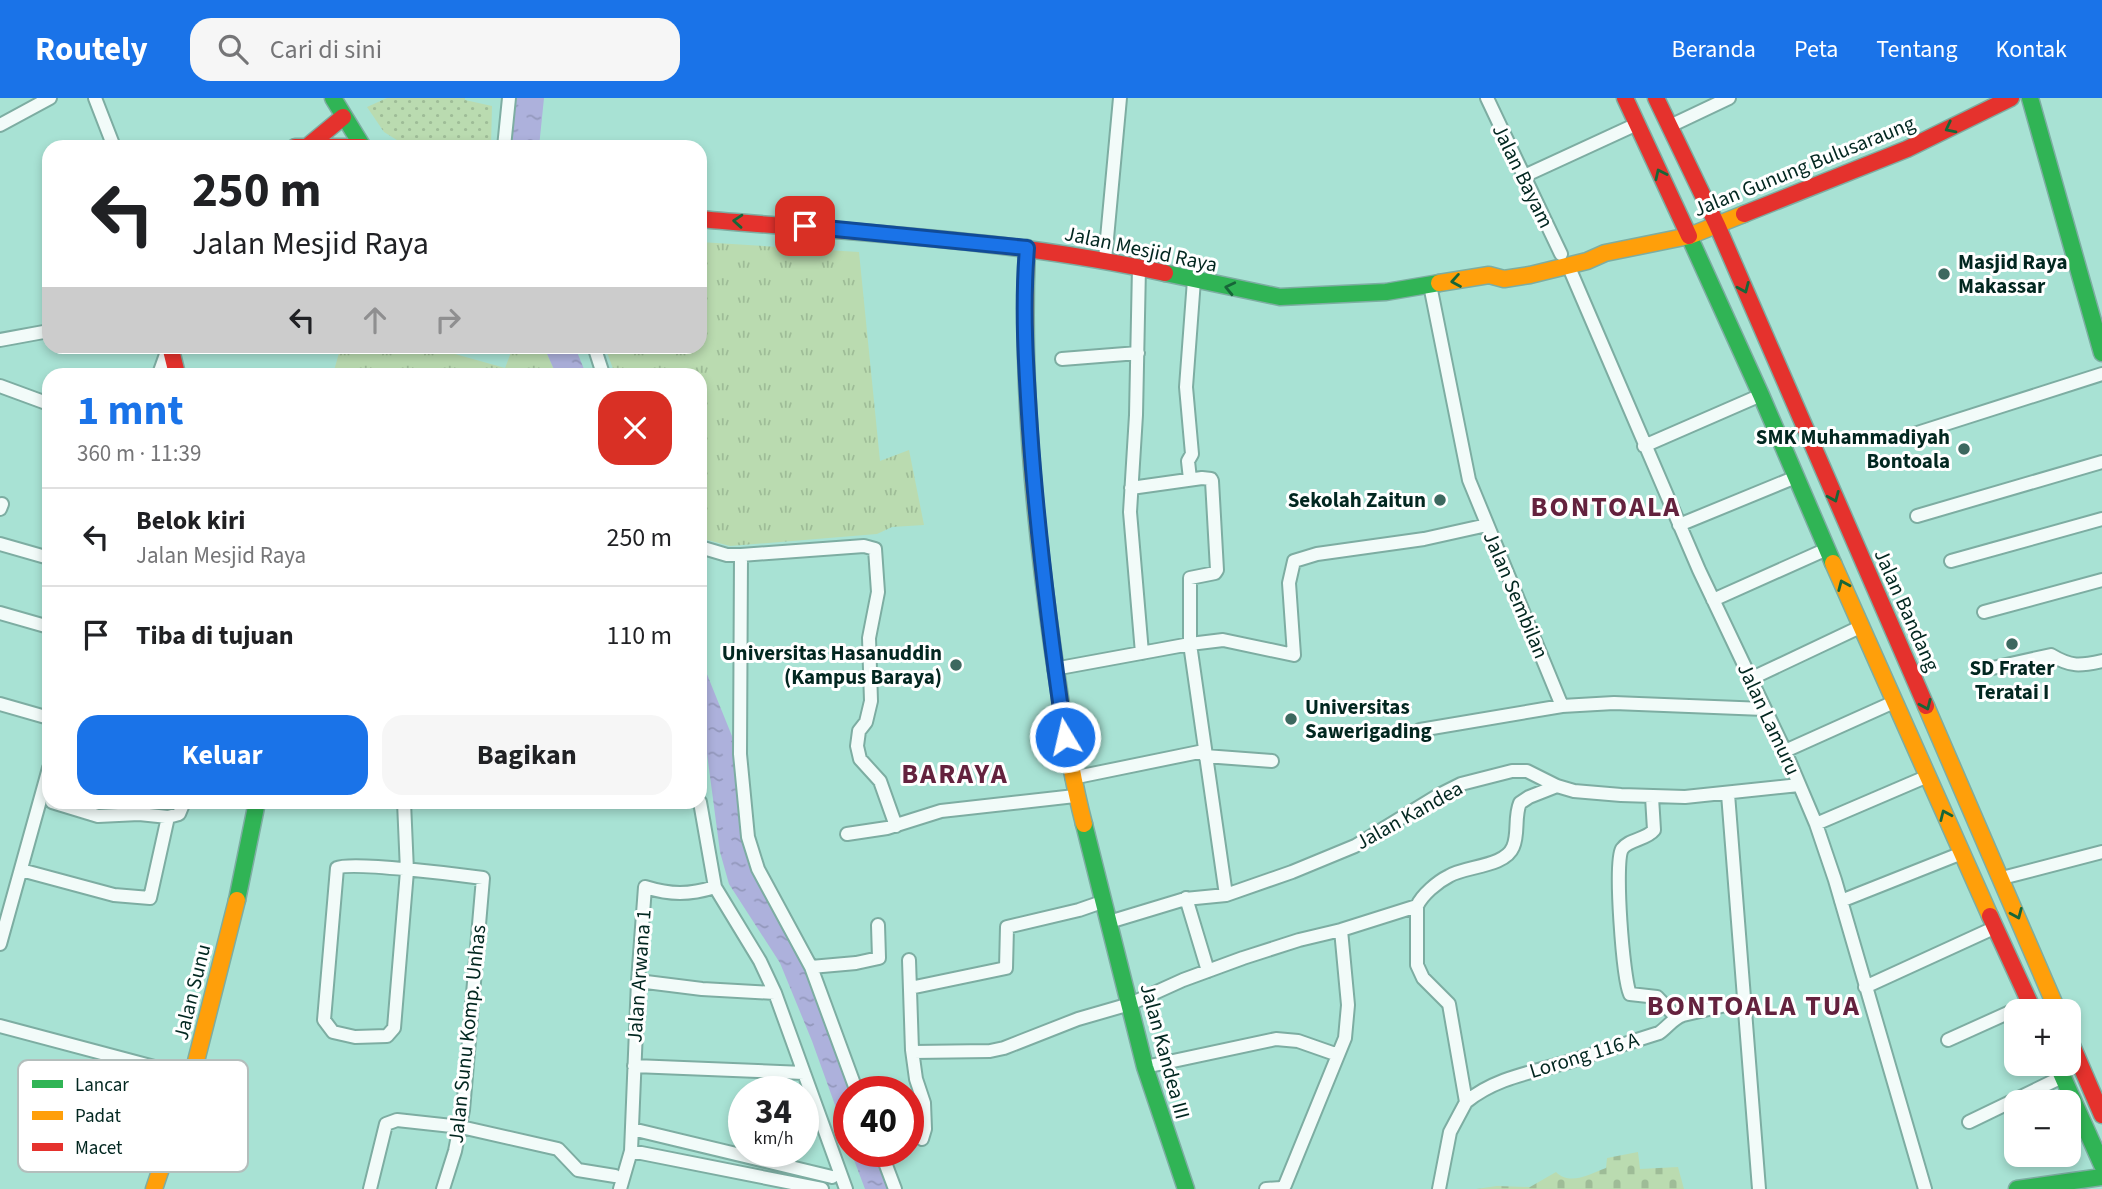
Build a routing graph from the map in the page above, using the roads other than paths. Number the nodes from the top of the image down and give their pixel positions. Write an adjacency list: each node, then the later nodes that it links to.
1 (50, 98): 14 (street)
2 (95, 98): 16 (street)
3 (332, 98): 12 (main road)
4 (509, 98): 19 (street)
5 (1120, 98): 25 (street)
6 (1625, 98): 13 (main road)
7 (1656, 98): 15 (main road, Jalan Bandang)
8 (1729, 98): 15 (street)
9 (2011, 98): 22 (main road, Jalan Gunung Bulusaraung, one-way to 22)
10 (2030, 98): 33 (main road)
11 (1491, 100): 20 (street, Jalan Bayam)
12 (343, 117): 17 (main road); 18 (main road)
13 (1637, 124): 20 (street); 23 (main road, one-way to 13)
14 (0, 125)
15 (1670, 127): 22 (main road, Jalan Bandang)
16 (111, 140)
17 (310, 140)
18 (358, 140)
19 (505, 140)
20 (1524, 176): 26 (street, Jalan Bayam)
21 (707, 220): 24 (main road, Jalan Mesjid Raya, one-way to 21)
22 (1717, 225): 23 (main road, Jalan Gunung Bulusaraung); 61 (main road, Jalan Bandang, one-way to 61)
23 (1689, 236): 26 (main road, Jalan Mesjid Raya); 37 (main road)
24 (1027, 248): 25 (main road, Jalan Mesjid Raya); 66 (main road, Jalan Kandea III)
25 (1105, 260): 27 (main road, Jalan Mesjid Raya)
26 (1564, 260): 29 (main road, Jalan Mesjid Raya, one-way to 29); 40 (street, Jalan Lamuru)
27 (1139, 267): 28 (main road, Jalan Mesjid Raya); 32 (street)
28 (1194, 280): 29 (main road, Jalan Mesjid Raya, one-way to 28); 43 (street)
29 (1430, 285): 47 (street, Jalan Sembilan)
30 (42, 332): 31 (street)
31 (0, 340)
32 (1138, 353): 34 (street); 44 (street)
33 (2102, 353)
34 (1062, 359)
35 (2102, 374): 39 (street)
36 (0, 386): 38 (street)
37 (1761, 395): 40 (street); 42 (main road)
38 (42, 401)
39 (1914, 434)
40 (1644, 446): 48 (street, Jalan Lamuru)
41 (2102, 462): 45 (street)
42 (1796, 477): 48 (street); 51 (main road)
43 (1190, 480): 44 (street); 62 (street)
44 (1131, 488): 63 (street)
45 (1917, 516)
46 (2102, 519): 54 (street)
47 (1487, 524): 62 (street); 71 (street, Jalan Sembilan)
48 (1679, 524): 56 (street, Jalan Lamuru)
49 (0, 544): 53 (street)
50 (707, 549): 52 (street)
51 (1827, 549): 56 (street); 60 (main road, one-way to 51)
52 (741, 555): 93 (street); 112 (street)
53 (42, 556)
54 (1951, 561)
55 (2102, 580): 57 (street)
56 (1713, 600): 68 (street, Jalan Lamuru)
57 (1984, 612)
58 (0, 613): 59 (street)
59 (42, 625)
60 (1860, 627): 64 (main road); 68 (street)
61 (1897, 640): 64 (main road); 99 (main road, Jalan Bandang, one-way to 99)
62 (1190, 644): 63 (street); 76 (street)
63 (1142, 653): 66 (street)
64 (1872, 653): 69 (main road)
65 (2102, 661): 67 (street)
66 (1054, 669): 79 (main road, Jalan Kandea III)
67 (1988, 669)
68 (1750, 680): 72 (street, Jalan Lamuru)
69 (1894, 702): 75 (street); 78 (main road)
70 (0, 704): 73 (street)
71 (1562, 706): 72 (street); 74 (street)
72 (1764, 709): 75 (street, Jalan Lamuru)
73 (42, 716)
74 (1420, 730)
75 (1785, 751): 80 (street, Jalan Lamuru)
76 (1204, 754): 77 (street); 79 (street); 101 (street)
77 (1272, 761)
78 (1928, 776): 92 (street); 96 (main road, one-way to 78)
79 (1072, 778): 83 (main road, Jalan Kandea III)
80 (1799, 785): 82 (street, Jalan Kandea); 92 (street, Jalan Lamuru)
81 (1557, 786): 84 (street, Jalan Kandea); 101 (street, Jalan Kandea); 105 (street)
82 (1728, 794): 84 (street, Jalan Kandea); 120 (street)
83 (1076, 796): 93 (street); 104 (main road, Jalan Kandea III)
84 (1653, 797): 122 (street)
85 (44, 809): 97 (street)
86 (76, 809): 91 (street)
87 (181, 809): 91 (street)
88 (256, 809): 129 (main road, Jalan Sunu)
89 (404, 809): 98 (street)
90 (701, 809): 100 (street)
91 (168, 817): 97 (street)
92 (1816, 824): 103 (street, Jalan Lamuru)
93 (896, 826): 94 (street)
94 (847, 834)
95 (2102, 852): 99 (street)
96 (1962, 853): 103 (street); 108 (main road)
97 (21, 870): 110 (street)
98 (407, 871): 98 (street); 142 (street, Jalan Sunu Komp. Unhas)
99 (2002, 878): 119 (main road, Jalan Bandang, one-way to 119)
100 (715, 887): 114 (street, Jalan Arwana 1); 117 (street)
101 (1226, 895): 102 (street, Jalan Kandea)
102 (1186, 898): 106 (street, Jalan Kandea); 113 (street)
103 (1842, 901): 115 (street, Jalan Lamuru)
104 (1102, 902): 106 (main road, Jalan Kandea III); 116 (street)
105 (1417, 906): 109 (street); 139 (street)
106 (1109, 922): 121 (main road, Jalan Kandea III)
107 (878, 925): 112 (street)
108 (1996, 928): 115 (street); 118 (main road)
109 (1341, 930): 113 (street); 127 (street)
110 (0, 944)
111 (909, 960): 116 (street)
112 (811, 967): 134 (street)
113 (1209, 971): 121 (street)
114 (638, 981): 117 (street); 130 (street, Jalan Arwana 1)
115 (1865, 987): 163 (street, Jalan Lamuru)
116 (910, 988): 126 (street)
117 (775, 993): 133 (street)
118 (2028, 999)
119 (2053, 999)
120 (1743, 1001): 122 (street, Lorong 116 A); 162 (street)
121 (1130, 1004): 126 (street); 132 (main road, Jalan Kandea III)
122 (1676, 1017): 139 (street, Lorong 116 A)
123 (2004, 1018): 125 (street)
124 (0, 1026): 128 (street)
125 (1948, 1040)
126 (913, 1052): 135 (street)
127 (1338, 1055): 132 (street); 160 (street)
128 (128, 1060)
129 (196, 1060)
130 (634, 1066): 133 (street); 143 (street, Jalan Arwana 1)
131 (2081, 1066): 140 (main road)
132 (1145, 1067): 159 (main road, Jalan Kandea III)
133 (804, 1073): 157 (street)
134 (852, 1076)
135 (916, 1076)
136 (2051, 1076): 141 (street)
137 (2062, 1076): 146 (main road)
138 (924, 1102): 144 (street)
139 (1466, 1102): 161 (street)
140 (2102, 1115)
141 (1969, 1122)
142 (461, 1127): 149 (street); 153 (street); 154 (street, Jalan Sunu Komp. Unhas)
143 (632, 1129): 145 (street, Jalan Arwana 1); 150 (street)
144 (924, 1132)
145 (631, 1151): 155 (street, Jalan Arwana 1); 156 (street)
146 (2102, 1165)
147 (887, 1167): 158 (street)
148 (160, 1172): 152 (main road, Jalan Sunu)
149 (615, 1176)
150 (832, 1177)
151 (2102, 1177): 164 (main road)
152 (154, 1189)
153 (369, 1189)
154 (443, 1189)
155 (620, 1189)
156 (822, 1189)
157 (846, 1189)
158 (895, 1189)
159 (1186, 1189)
160 (1266, 1189)
161 (1439, 1189)
162 (1759, 1189)
163 (1924, 1189)
164 (2017, 1189)

